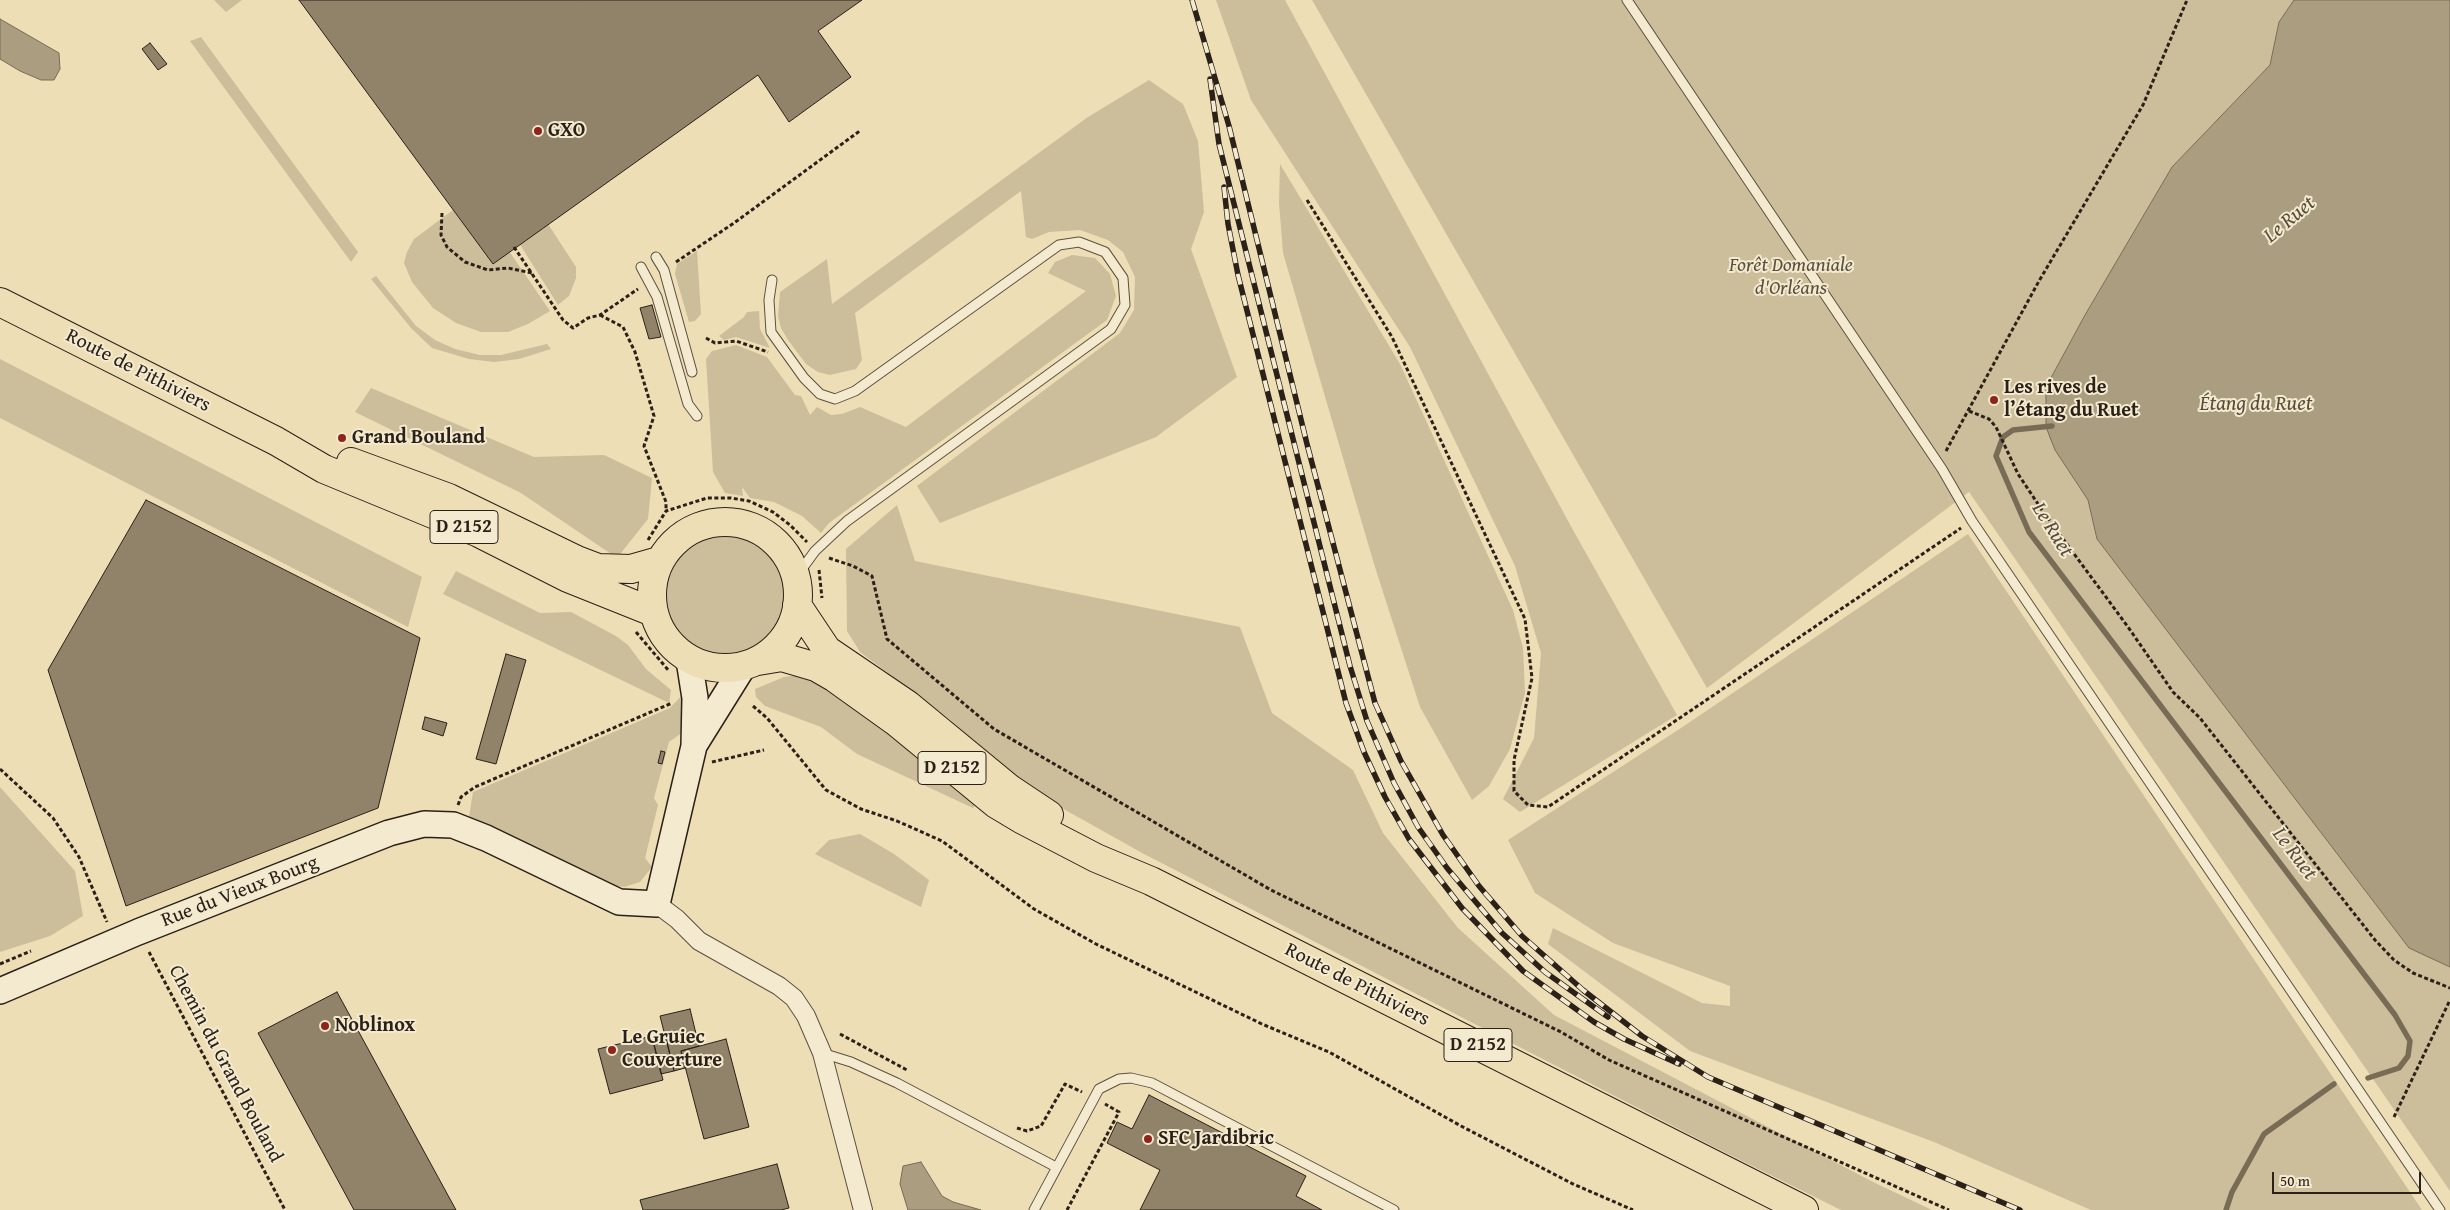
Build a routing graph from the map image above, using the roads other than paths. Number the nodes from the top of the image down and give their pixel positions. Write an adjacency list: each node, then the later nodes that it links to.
1 (1627, 0): 25 (lane)
2 (656, 257): 6 (lane)
3 (641, 267): 7 (lane)
4 (772, 280): 10 (lane)
5 (0, 302): 8 (main road, Route de Pithiviers / D 2152)
6 (692, 372)
7 (697, 416)
8 (276, 441): 9 (main road, Route de Pithiviers / D 2152); 12 (main road, Route de Pithiviers / D 2152)
9 (659, 561): 10 (main road); 12 (main road)
10 (796, 577): 11 (main road)
11 (798, 605): 14 (main road); 16 (main road, Route de Pithiviers / D 2152)
12 (653, 612): 13 (main road)
13 (689, 660): 14 (main road); 15 (street)
14 (750, 664): 15 (street); 16 (main road, Route de Pithiviers / D 2152)
15 (701, 755): 17 (street)
16 (1151, 881): 24 (main road, Route de Pithiviers / D 2152)
17 (657, 904): 18 (street, Rue du Vieux Bourg); 19 (street)
18 (0, 991)
19 (822, 1053): 20 (lane); 21 (street)
20 (1056, 1168): 22 (lane); 23 (lane)
21 (863, 1210)
22 (1034, 1210)
23 (1394, 1210)
24 (1804, 1210)
25 (2440, 1210)

